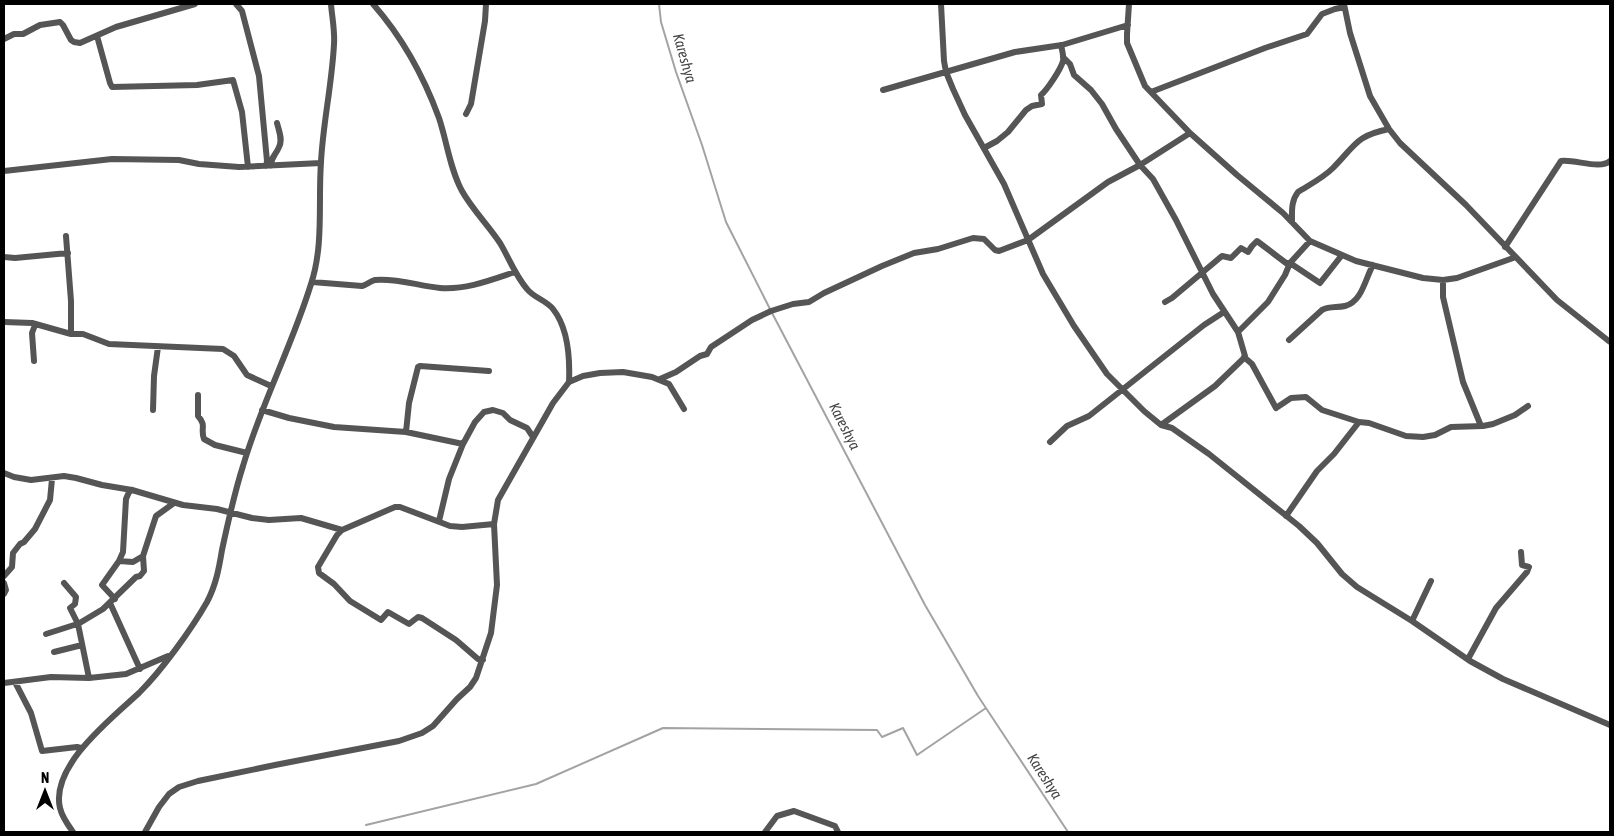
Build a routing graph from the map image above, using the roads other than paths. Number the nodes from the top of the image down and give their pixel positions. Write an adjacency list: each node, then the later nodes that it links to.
1 (195, 4): 10 (street)
2 (236, 4): 26 (street)
3 (330, 4): 23 (street)
4 (373, 4): 39 (street)
5 (486, 4): 17 (street)
6 (941, 4): 14 (street)
7 (1130, 4): 9 (street)
8 (1344, 6): 16 (street); 19 (street)
9 (1128, 25): 12 (street); 16 (street)
10 (97, 36): 11 (street); 25 (street)
11 (4, 39)
12 (1061, 45): 13 (street); 14 (street)
13 (1063, 57): 21 (street); 24 (street)
14 (946, 72): 15 (street); 21 (street)
15 (883, 90)
16 (1151, 92): 20 (street)
17 (466, 114)
18 (277, 123): 26 (street)
19 (1389, 129): 28 (street); 32 (street)
20 (1190, 133): 24 (street); 28 (street)
21 (984, 148): 30 (street)
22 (1610, 161): 32 (street)
23 (321, 163): 26 (street); 42 (street)
24 (1140, 165): 30 (street); 40 (street)
25 (248, 166): 26 (street); 27 (street)
26 (268, 166)
27 (4, 170)
28 (1292, 222): 31 (street)
29 (66, 236): 33 (street)
30 (1028, 240): 55 (street); 58 (street)
31 (1310, 241): 34 (street); 37 (street)
32 (1505, 246): 36 (street)
33 (68, 253): 35 (street); 48 (street)
34 (1342, 255): 37 (street); 38 (street)
35 (4, 257)
36 (1516, 257): 41 (street); 50 (street)
37 (1290, 263): 40 (street); 47 (street)
38 (1373, 266): 41 (street); 49 (street)
39 (515, 272): 42 (street); 56 (street)
40 (1202, 273): 43 (street); 44 (street)
41 (1443, 280): 66 (street)
42 (312, 282): 57 (street)
43 (1165, 302)
44 (1224, 312): 47 (street); 58 (street)
45 (4, 322): 46 (street)
46 (35, 325): 48 (street); 53 (street)
47 (1238, 332): 52 (street)
48 (71, 334): 51 (street)
49 (1289, 340)
50 (1610, 342)
51 (158, 347): 57 (street); 62 (street)
52 (1244, 357): 64 (street); 65 (street)
53 (34, 361)
54 (489, 371): 67 (street)
55 (660, 379): 56 (street); 61 (street)
56 (569, 382): 68 (street)
57 (271, 386): 63 (street)
58 (1123, 389): 65 (street); 69 (street)
59 (198, 395): 71 (street)
60 (1528, 406): 66 (street)
61 (684, 409)
62 (153, 410)
63 (262, 410): 67 (street); 71 (street)
64 (1359, 422): 66 (street); 77 (street)
65 (1161, 425): 77 (street)
66 (1481, 426)
67 (406, 432): 70 (street)
68 (533, 437): 70 (street); 79 (street)
69 (1050, 442)
70 (463, 444): 78 (street)
71 (247, 453): 76 (street)
72 (4, 473): 73 (street)
73 (52, 479): 74 (street); 84 (street)
74 (132, 490): 75 (street); 83 (street)
75 (174, 503): 76 (street); 82 (street)
76 (231, 512): 80 (street); 95 (street)
77 (1286, 516): 90 (street)
78 (439, 522): 79 (street); 80 (street)
79 (494, 524): 97 (street)
80 (342, 530): 97 (street)
81 (1521, 552): 96 (street)
82 (143, 556): 83 (street); 89 (street)
83 (119, 561): 89 (street)
84 (4, 576)
85 (1431, 581): 90 (street)
86 (4, 583): 88 (street)
87 (64, 583): 91 (street)
88 (4, 594)
89 (112, 601): 91 (street); 98 (street)
90 (1412, 621): 96 (street)
91 (78, 624): 92 (street); 93 (street)
92 (46, 634)
93 (82, 645): 94 (street); 99 (street)
94 (54, 652)
95 (170, 656): 98 (street); 103 (street)
96 (1468, 659): 102 (street)
97 (483, 660): 105 (street)
98 (140, 669): 99 (street)
99 (90, 678): 100 (street)
100 (15, 682): 101 (street); 103 (street)
101 (4, 684)
102 (1610, 725)
103 (81, 748): 104 (street)
104 (73, 832)
105 (145, 832)
106 (765, 832): 107 (street)
107 (838, 832)

